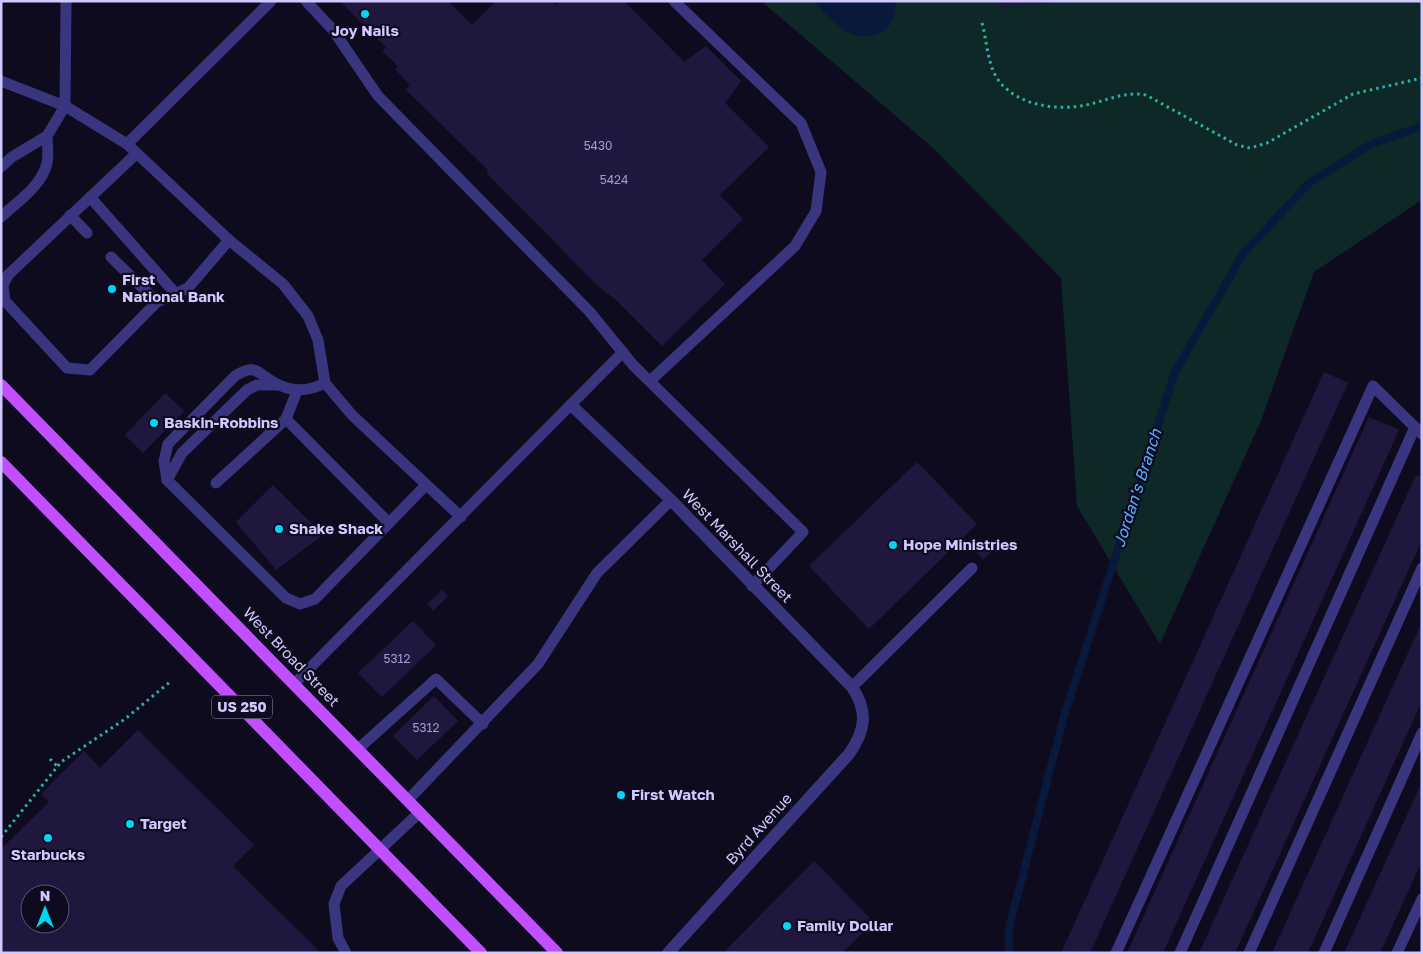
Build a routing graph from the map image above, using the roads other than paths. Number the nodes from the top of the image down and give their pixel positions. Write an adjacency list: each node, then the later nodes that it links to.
1 (66, 1): 6 (lane)
2 (271, 1): 8 (lane)
3 (306, 1): 19 (lane)
4 (674, 1): 20 (lane)
5 (1, 81): 6 (lane)
6 (65, 106): 7 (lane); 8 (lane)
7 (46, 136): 10 (lane); 13 (lane)
8 (127, 144): 9 (lane)
9 (136, 154): 11 (lane); 15 (lane)
10 (1, 168)
11 (90, 197): 12 (lane); 17 (lane)
12 (70, 215): 14 (lane); 18 (lane)
13 (1, 218)
14 (87, 233)
15 (229, 240): 17 (lane); 21 (lane)
16 (111, 257): 18 (lane)
17 (175, 293): 18 (lane)
18 (157, 302)
19 (623, 352): 20 (lane); 25 (lane)
20 (650, 381): 37 (lane)
21 (325, 383): 24 (lane); 31 (lane)
22 (1, 385): 38 (main road, West Broad Street)
23 (277, 385): 24 (lane); 29 (lane); 29 (lane)
24 (297, 391): 26 (lane)
25 (571, 405): 32 (street, West Marshall Street); 33 (lane)
26 (286, 419): 30 (lane); 34 (lane)
27 (1418, 431): 52 (lane); 53 (lane)
28 (1, 462): 46 (main road, US 250)
29 (167, 480): 34 (lane)
30 (216, 483)
31 (426, 485): 33 (lane); 34 (lane)
32 (671, 500): 37 (street, West Marshall Street); 41 (lane)
33 (460, 517): 38 (lane)
34 (389, 523)
35 (972, 568): 39 (lane)
36 (1422, 568): 54 (lane)
37 (752, 586): 39 (street, West Marshall Street)
38 (294, 684): 43 (main road, West Broad Street)
39 (852, 688): 40 (street, West Marshall Street)
40 (865, 721): 51 (street, Byrd Avenue)
41 (483, 724): 43 (lane); 44 (lane)
42 (1422, 732): 55 (lane)
43 (358, 749): 44 (main road, West Broad Street)
44 (408, 800): 45 (main road, West Broad Street)
45 (420, 812): 46 (lane); 50 (main road, West Broad Street)
46 (380, 849): 48 (main road, US 250); 49 (lane)
47 (1422, 899): 56 (lane)
48 (478, 952)
49 (346, 953)
50 (557, 953)
51 (668, 953)
52 (1116, 953)
53 (1180, 953)
54 (1249, 953)
55 (1324, 953)
56 (1397, 953)

